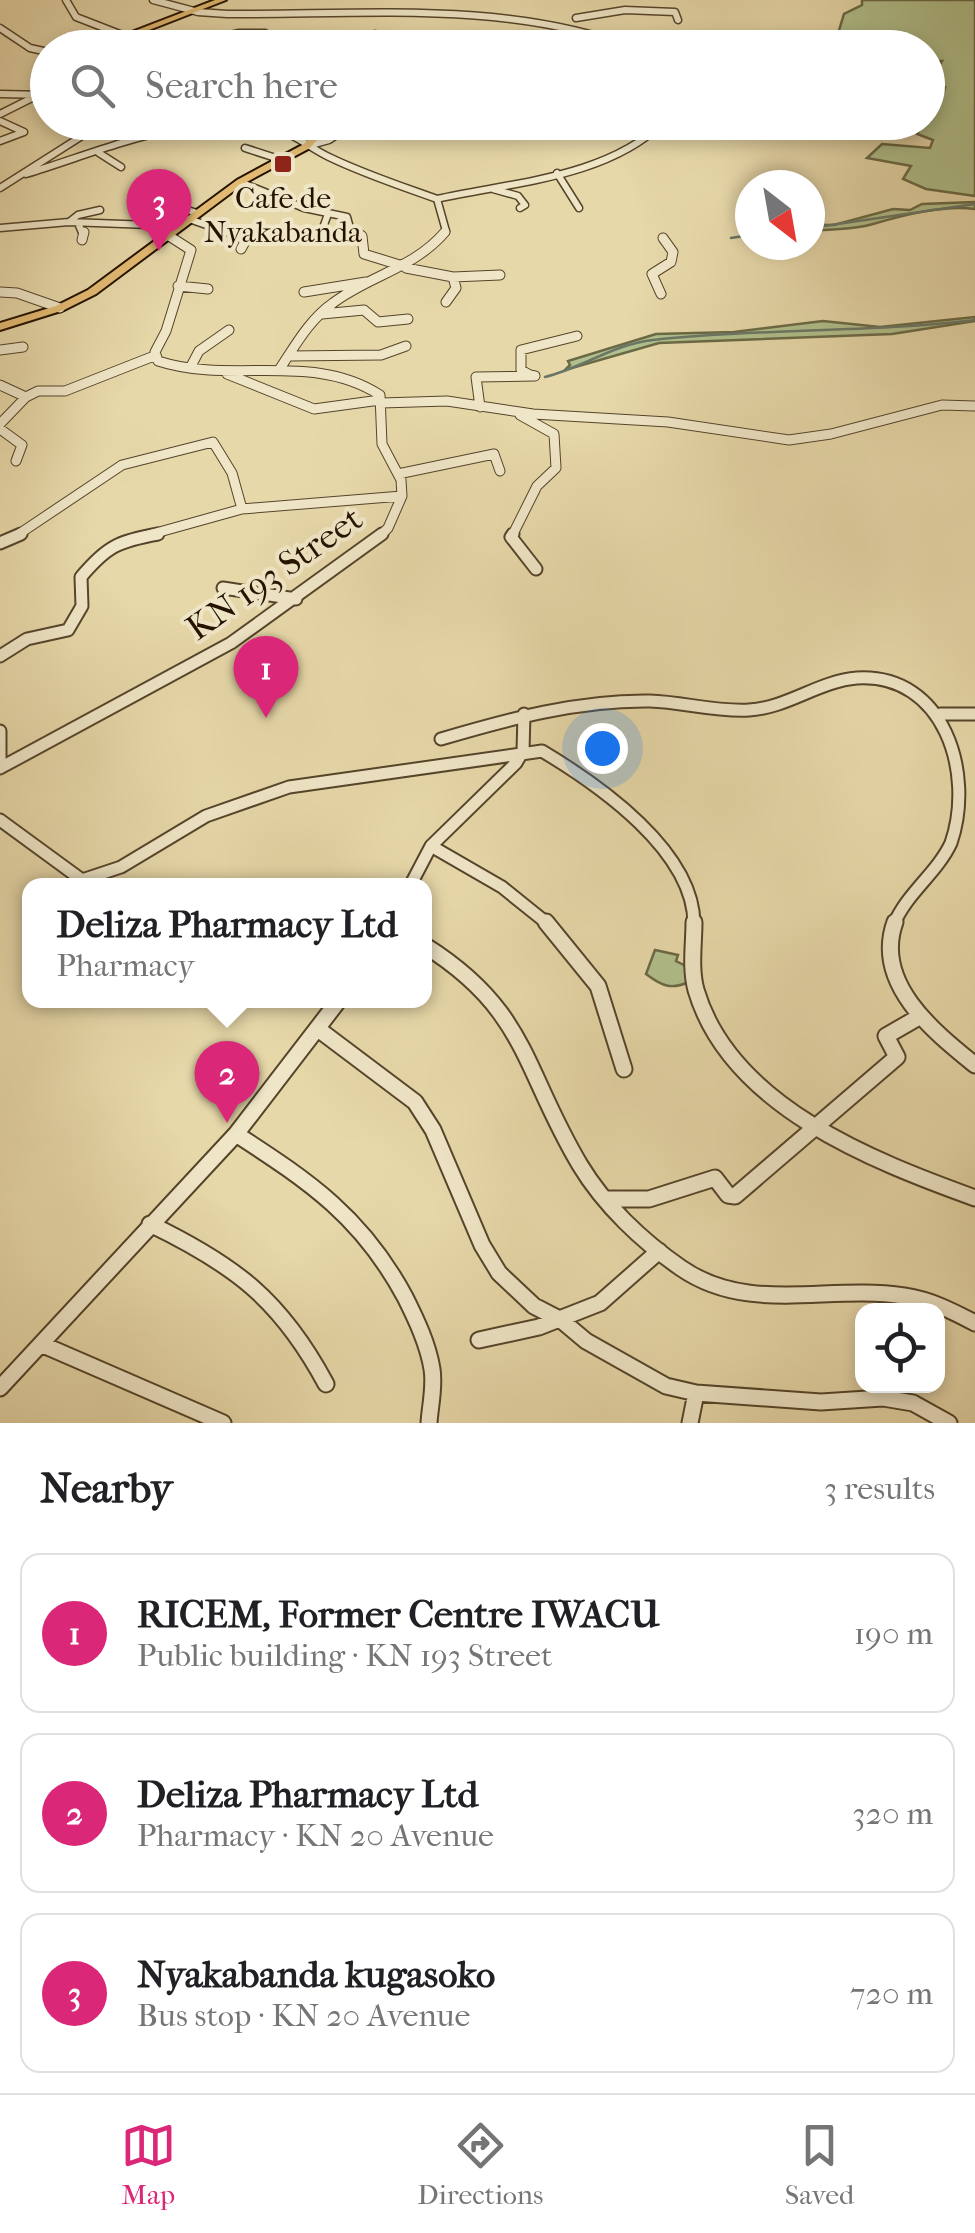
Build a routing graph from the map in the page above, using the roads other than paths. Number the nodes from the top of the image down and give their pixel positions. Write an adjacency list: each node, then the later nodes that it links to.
1 (66, 0): 9 (street)
2 (153, 0): 4 (street)
3 (222, 0): 5 (main road)
4 (178, 2): 5 (street)
5 (198, 12): 6 (street); 10 (main road)
6 (572, 19): 7 (street); 11 (street)
7 (678, 20)
8 (0, 28): 12 (street)
9 (100, 30)
10 (150, 30)
11 (606, 30)
12 (30, 48)
13 (0, 94): 14 (street)
14 (30, 95)
15 (30, 100): 16 (street)
16 (0, 117): 17 (street)
17 (0, 140)
18 (77, 140): 29 (street)
19 (141, 140): 26 (street)
20 (300, 140): 24 (street)
21 (312, 140): 24 (main road)
22 (329, 140): 24 (street)
23 (647, 140): 30 (street)
24 (307, 146): 27 (main road); 34 (street)
25 (245, 148): 27 (street)
26 (99, 153): 28 (street); 29 (street)
27 (282, 160): 31 (main road)
28 (122, 167)
29 (26, 174): 32 (street)
30 (557, 174): 33 (street); 37 (street)
31 (240, 182): 39 (street); 40 (main road)
32 (0, 185)
33 (488, 188): 34 (street); 36 (street)
34 (438, 199): 49 (street)
35 (159, 201): 40 (street)
36 (520, 208)
37 (580, 208)
38 (100, 210): 41 (street)
39 (328, 214): 45 (street); 49 (street)
40 (193, 216): 42 (main road); 48 (street)
41 (74, 222): 42 (street); 43 (street); 47 (street)
42 (177, 226): 44 (main road)
43 (0, 228)
44 (166, 234): 53 (street); 59 (main road)
45 (322, 234)
46 (664, 238): 57 (street)
47 (82, 240)
48 (241, 248)
49 (406, 268): 51 (street); 52 (street)
50 (500, 275): 51 (street)
51 (454, 277): 58 (street)
52 (385, 280): 56 (street); 60 (street)
53 (178, 286): 54 (street); 68 (street)
54 (208, 289)
55 (0, 292): 59 (street)
56 (304, 292)
57 (661, 294)
58 (446, 302)
59 (60, 308): 62 (main road)
60 (321, 314): 61 (street); 69 (street)
61 (408, 320)
62 (0, 327)
63 (229, 330): 70 (street)
64 (577, 336): 77 (street)
65 (406, 346): 69 (street)
66 (23, 347): 67 (street)
67 (0, 350)
68 (154, 356): 70 (street); 74 (street)
69 (289, 356): 71 (street)
70 (190, 368): 72 (street)
71 (280, 370): 72 (street); 75 (street)
72 (224, 373): 75 (street)
73 (0, 385): 74 (street)
74 (26, 397): 79 (street)
75 (380, 402): 77 (street); 82 (street, KN 193 Street)
76 (975, 406): 78 (street)
77 (480, 407): 78 (street)
78 (513, 412): 86 (street)
79 (1, 429): 80 (street)
80 (16, 462)
81 (500, 471): 82 (street)
82 (398, 474): 83 (street, KN 193 Street)
83 (402, 496): 84 (street); 88 (street, KN 193 Street)
84 (242, 509): 85 (street); 89 (street)
85 (0, 543)
86 (536, 569)
87 (223, 588): 88 (street)
88 (296, 599): 96 (street, KN 193 Street)
89 (0, 656)
90 (524, 714): 91 (street); 94 (street); 95 (street)
91 (940, 714): 92 (street); 104 (street)
92 (975, 714)
93 (0, 731): 96 (street)
94 (441, 739)
95 (523, 751): 98 (street); 100 (street); 108 (street)
96 (0, 768)
97 (0, 820): 99 (street)
98 (431, 846): 101 (street); 107 (street)
99 (79, 878)
100 (88, 878)
101 (414, 878)
102 (432, 949): 111 (street)
103 (333, 1008): 105 (street)
104 (918, 1018): 106 (street); 108 (street)
105 (318, 1029): 109 (street); 114 (street)
106 (975, 1066)
107 (624, 1069)
108 (816, 1130): 110 (street); 111 (street)
109 (236, 1134): 112 (street); 122 (street)
110 (975, 1198)
111 (607, 1199): 113 (street)
112 (150, 1224): 117 (street); 118 (street)
113 (659, 1252): 114 (street); 115 (street)
114 (562, 1320): 116 (street); 120 (street)
115 (975, 1323)
116 (479, 1340)
117 (41, 1344): 119 (street); 121 (street)
118 (326, 1384)
119 (0, 1388)
120 (696, 1394): 123 (street); 124 (street)
121 (223, 1423)
122 (429, 1423)
123 (690, 1423)
124 (949, 1423)

